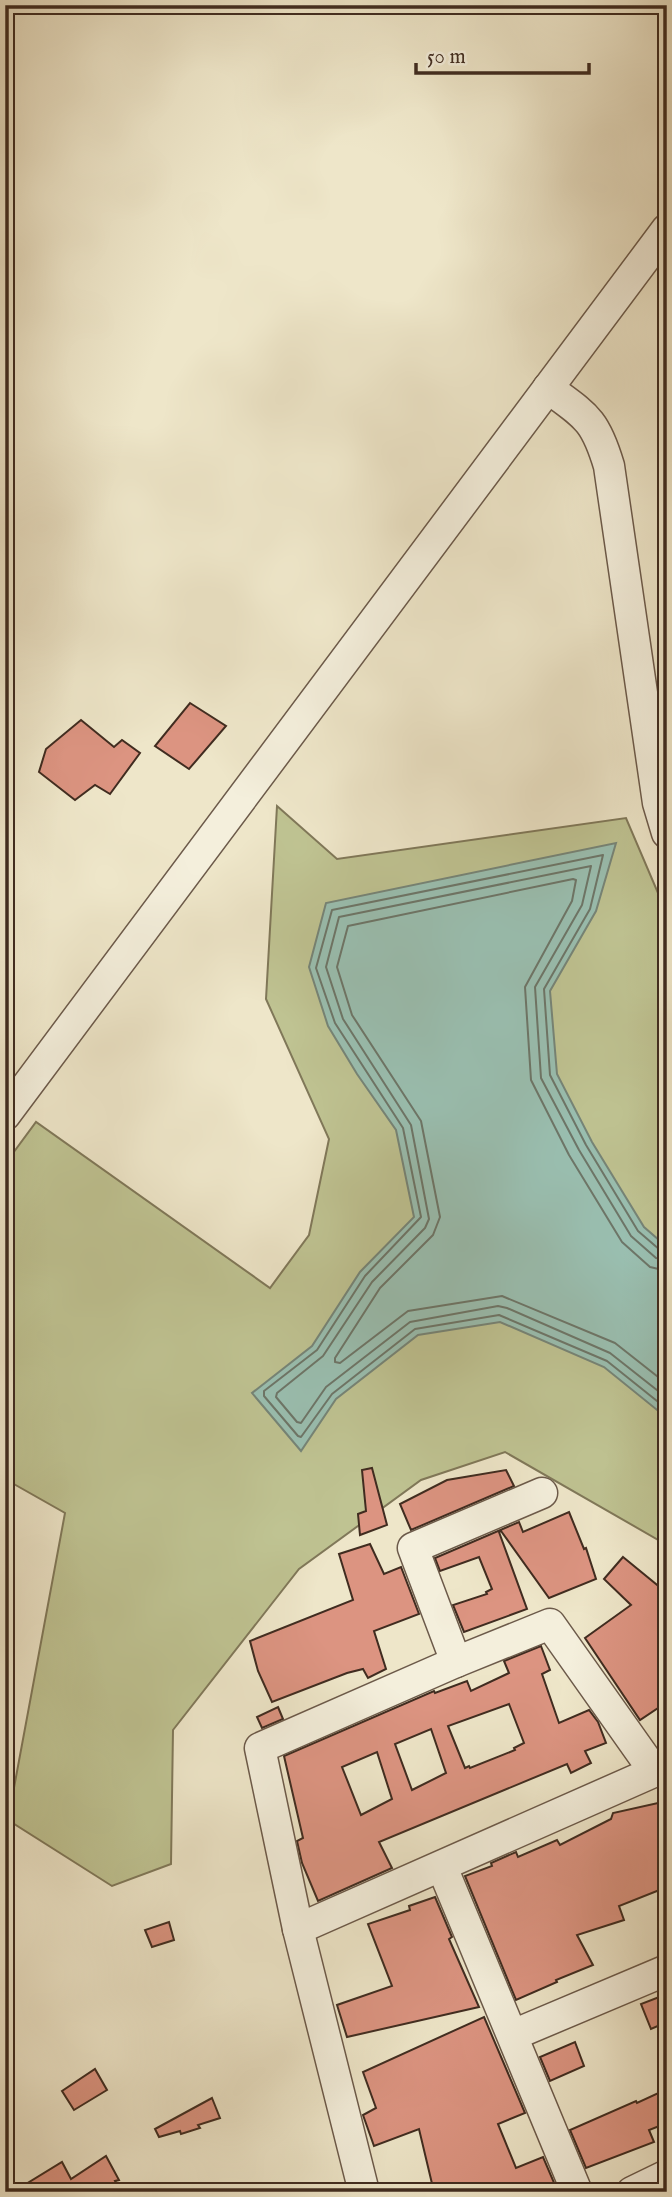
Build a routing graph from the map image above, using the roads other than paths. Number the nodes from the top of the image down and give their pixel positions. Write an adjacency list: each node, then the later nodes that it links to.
1 (667, 229): 2 (street)
2 (548, 388): 3 (street); 4 (street)
3 (667, 833)
4 (5, 1115)
5 (542, 1493): 6 (street)
6 (456, 1662): 7 (street); 9 (street)
7 (661, 1768): 8 (street)
8 (442, 1867): 9 (street); 11 (street)
9 (298, 1929): 13 (street)
10 (667, 1970): 11 (street)
11 (513, 2035): 14 (street)
12 (667, 2175): 15 (street)
13 (364, 2192)
14 (577, 2192)
15 (632, 2192)

